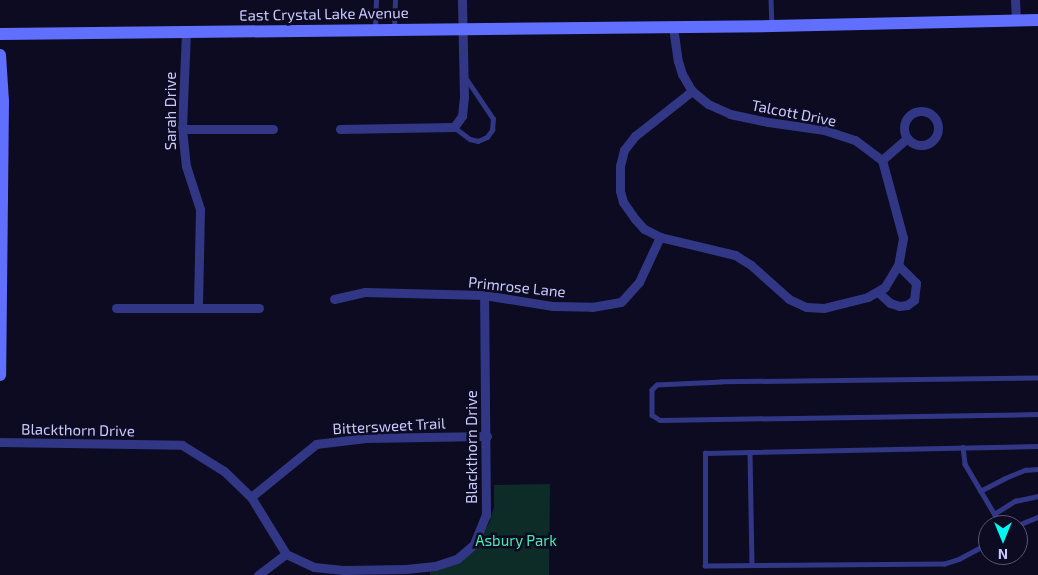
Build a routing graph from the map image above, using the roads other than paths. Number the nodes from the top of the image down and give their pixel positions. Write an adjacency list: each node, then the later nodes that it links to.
1 (376, 0): 11 (lane)
2 (395, 0): 12 (lane)
3 (462, 0): 10 (street)
4 (771, 0): 8 (lane)
5 (1016, 0): 6 (street)
6 (1016, 20): 7 (street, East Crystal Lake Avenue); 8 (street, East Crystal Lake Avenue)
7 (1038, 20)
8 (772, 26): 9 (street, East Crystal Lake Avenue)
9 (673, 27): 10 (street, East Crystal Lake Avenue); 17 (street)
10 (463, 29): 12 (street, East Crystal Lake Avenue); 16 (street)
11 (375, 30): 12 (street, East Crystal Lake Avenue); 13 (street, East Crystal Lake Avenue)
12 (394, 30)
13 (186, 32): 14 (street, East Crystal Lake Avenue); 19 (street, Sarah Drive)
14 (0, 34)
15 (0, 55): 32 (street)
16 (464, 77): 18 (street); 18 (lane)
17 (692, 91): 23 (street, Talcott Drive); 24 (street)
18 (454, 127): 21 (street)
19 (182, 129): 20 (street); 29 (street, Sarah Drive)
20 (273, 129)
21 (340, 129)
22 (907, 138): 23 (street)
23 (882, 160): 25 (street)
24 (660, 237): 26 (street); 27 (street, Primrose Lane)
25 (898, 265): 26 (street); 26 (street)
26 (878, 293)
27 (484, 295): 28 (street, Primrose Lane); 35 (street, Blackthorn Drive)
28 (334, 299)
29 (198, 307): 30 (street); 31 (street)
30 (116, 308)
31 (260, 308)
32 (0, 375)
33 (1038, 378): 34 (lane)
34 (1038, 414)
35 (487, 436): 43 (street, Bittersweet Trail); 46 (street, Blackthorn Drive)
36 (0, 442): 43 (street, Blackthorn Drive)
37 (1038, 446): 38 (lane)
38 (964, 447): 39 (lane); 41 (lane)
39 (750, 452): 47 (lane); 47 (lane)
40 (1038, 469): 41 (lane)
41 (980, 490): 44 (lane)
42 (1038, 496): 44 (lane)
43 (251, 497): 46 (street, Blackthorn Drive)
44 (994, 514)
45 (978, 549): 47 (lane)
46 (286, 554): 48 (street)
47 (752, 565)
48 (258, 575)

